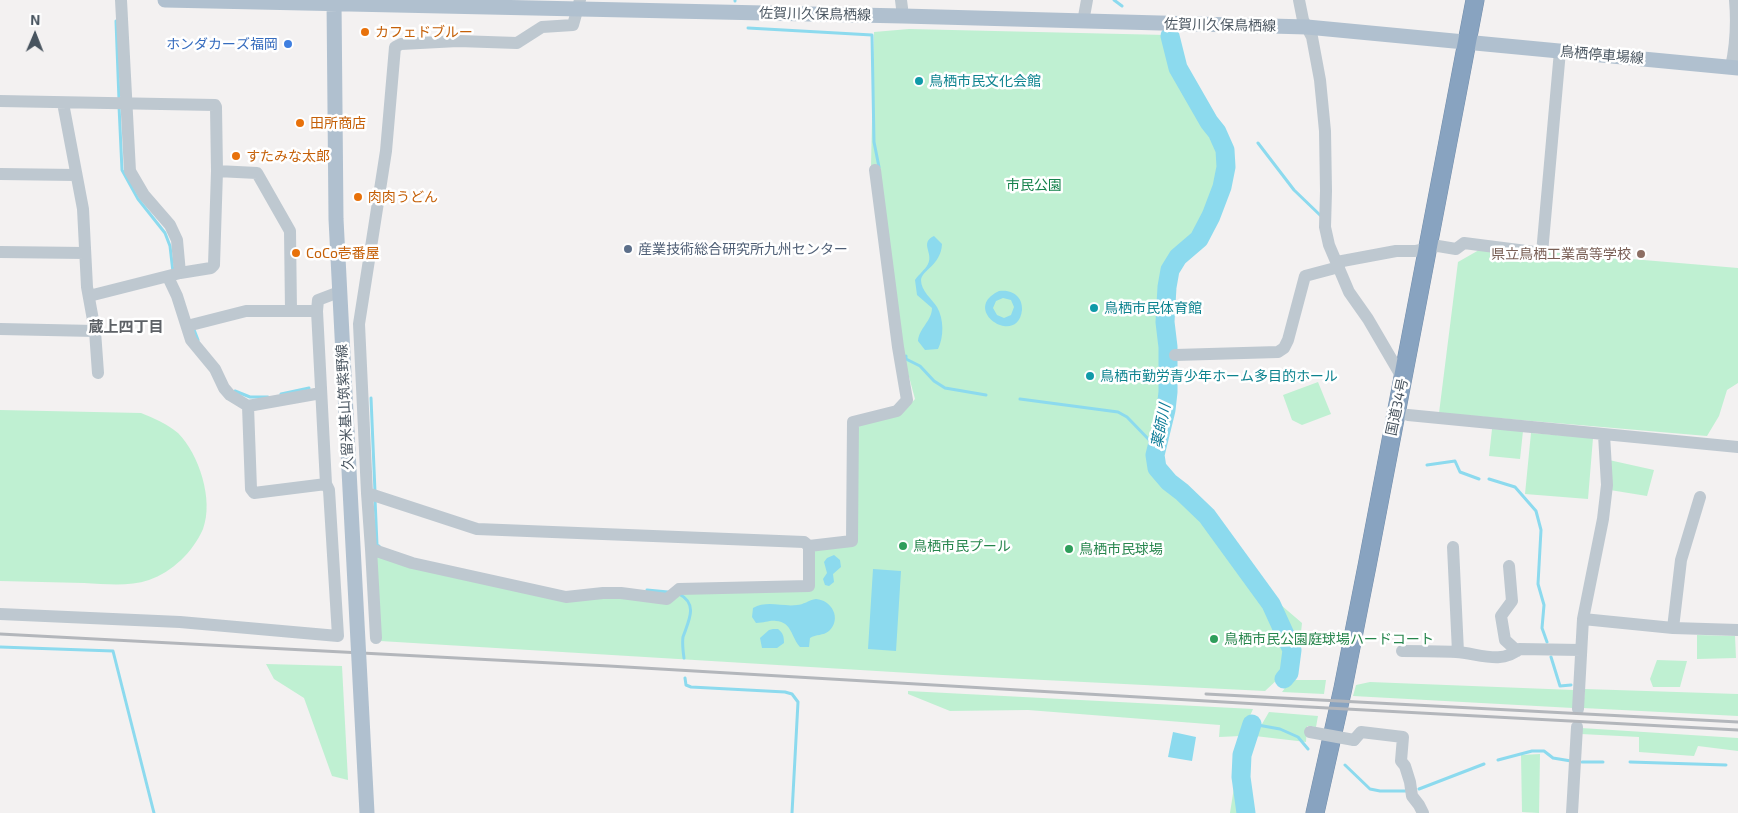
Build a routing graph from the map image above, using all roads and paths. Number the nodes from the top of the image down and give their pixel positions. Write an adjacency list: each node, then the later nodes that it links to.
1 (121, 0): 21 (street)
2 (165, 0): 8 (main road, 佐賀川久保鳥栖線)
3 (901, 0): 13 (street)
4 (1087, 0): 14 (street)
5 (1299, 0): 15 (street)
6 (1475, 0): 16 (highway, 国道34号)
7 (1735, 0): 18 (street)
8 (334, 2): 9 (main road, 佐賀川久保鳥栖線); 31 (main road, 久留米基山筑紫野線)
9 (455, 3): 10 (main road, 佐賀川久保鳥栖線)
10 (578, 4): 11 (main road, 佐賀川久保鳥栖線); 36 (street)
11 (626, 5): 12 (main road, 佐賀川久保鳥栖線)
12 (739, 6): 13 (main road, 佐賀川久保鳥栖線)
13 (903, 16): 14 (main road, 佐賀川久保鳥栖線)
14 (1083, 22): 15 (main road, 佐賀川久保鳥栖線)
15 (1308, 27): 16 (main road, 佐賀川久保鳥栖線); 29 (street)
16 (1466, 42): 17 (main road, 鳥栖停車場線); 26 (highway, 国道34号)
17 (1560, 51): 18 (main road, 鳥栖停車場線); 26 (street)
18 (1734, 67)
19 (0, 101): 20 (street)
20 (63, 103): 21 (street); 25 (street)
21 (120, 104): 23 (street); 30 (street)
22 (875, 170): 51 (street)
23 (217, 171): 30 (street); 33 (street)
24 (0, 174): 25 (street)
25 (76, 176): 28 (street)
26 (1427, 249): 29 (street); 42 (highway, 国道34号)
27 (0, 252): 28 (street)
28 (85, 253): 32 (street)
29 (1338, 264): 40 (street); 42 (street)
30 (174, 275): 32 (street); 37 (street)
31 (339, 292): 34 (street); 35 (main road, 久留米基山筑紫野線)
32 (89, 296): 39 (street)
33 (291, 311): 34 (street); 37 (street)
34 (317, 311): 43 (street)
35 (341, 314): 36 (street); 67 (main road, 久留米基山筑紫野線, bridge)
36 (361, 314): 49 (street)
37 (191, 325): 44 (street)
38 (0, 329): 39 (street)
39 (95, 331): 41 (street)
40 (1175, 355)
41 (98, 372)
42 (1403, 379): 68 (highway, 国道34号)
43 (321, 393): 44 (street); 48 (street)
44 (248, 406): 48 (street)
45 (1408, 415): 46 (street)
46 (1604, 434): 47 (street); 56 (street)
47 (1738, 447)
48 (326, 484): 55 (street)
49 (367, 492): 51 (street); 53 (street)
50 (1700, 497): 57 (street)
51 (809, 546): 53 (street)
52 (1453, 547): 63 (street)
53 (371, 549): 59 (street)
54 (1509, 566): 62 (street)
55 (0, 614)
56 (1582, 619): 57 (street); 60 (street)
57 (1673, 628): 58 (street)
58 (1738, 630)
59 (376, 638)
60 (1581, 650): 62 (street); 64 (street)
61 (1402, 651): 63 (street)
62 (1517, 651): 63 (street)
63 (1458, 652)
64 (1578, 709)
65 (1577, 727): 70 (street)
66 (1310, 732): 69 (street, bridge)
67 (367, 813)
68 (1315, 813)
69 (1423, 813)
70 (1572, 813)

